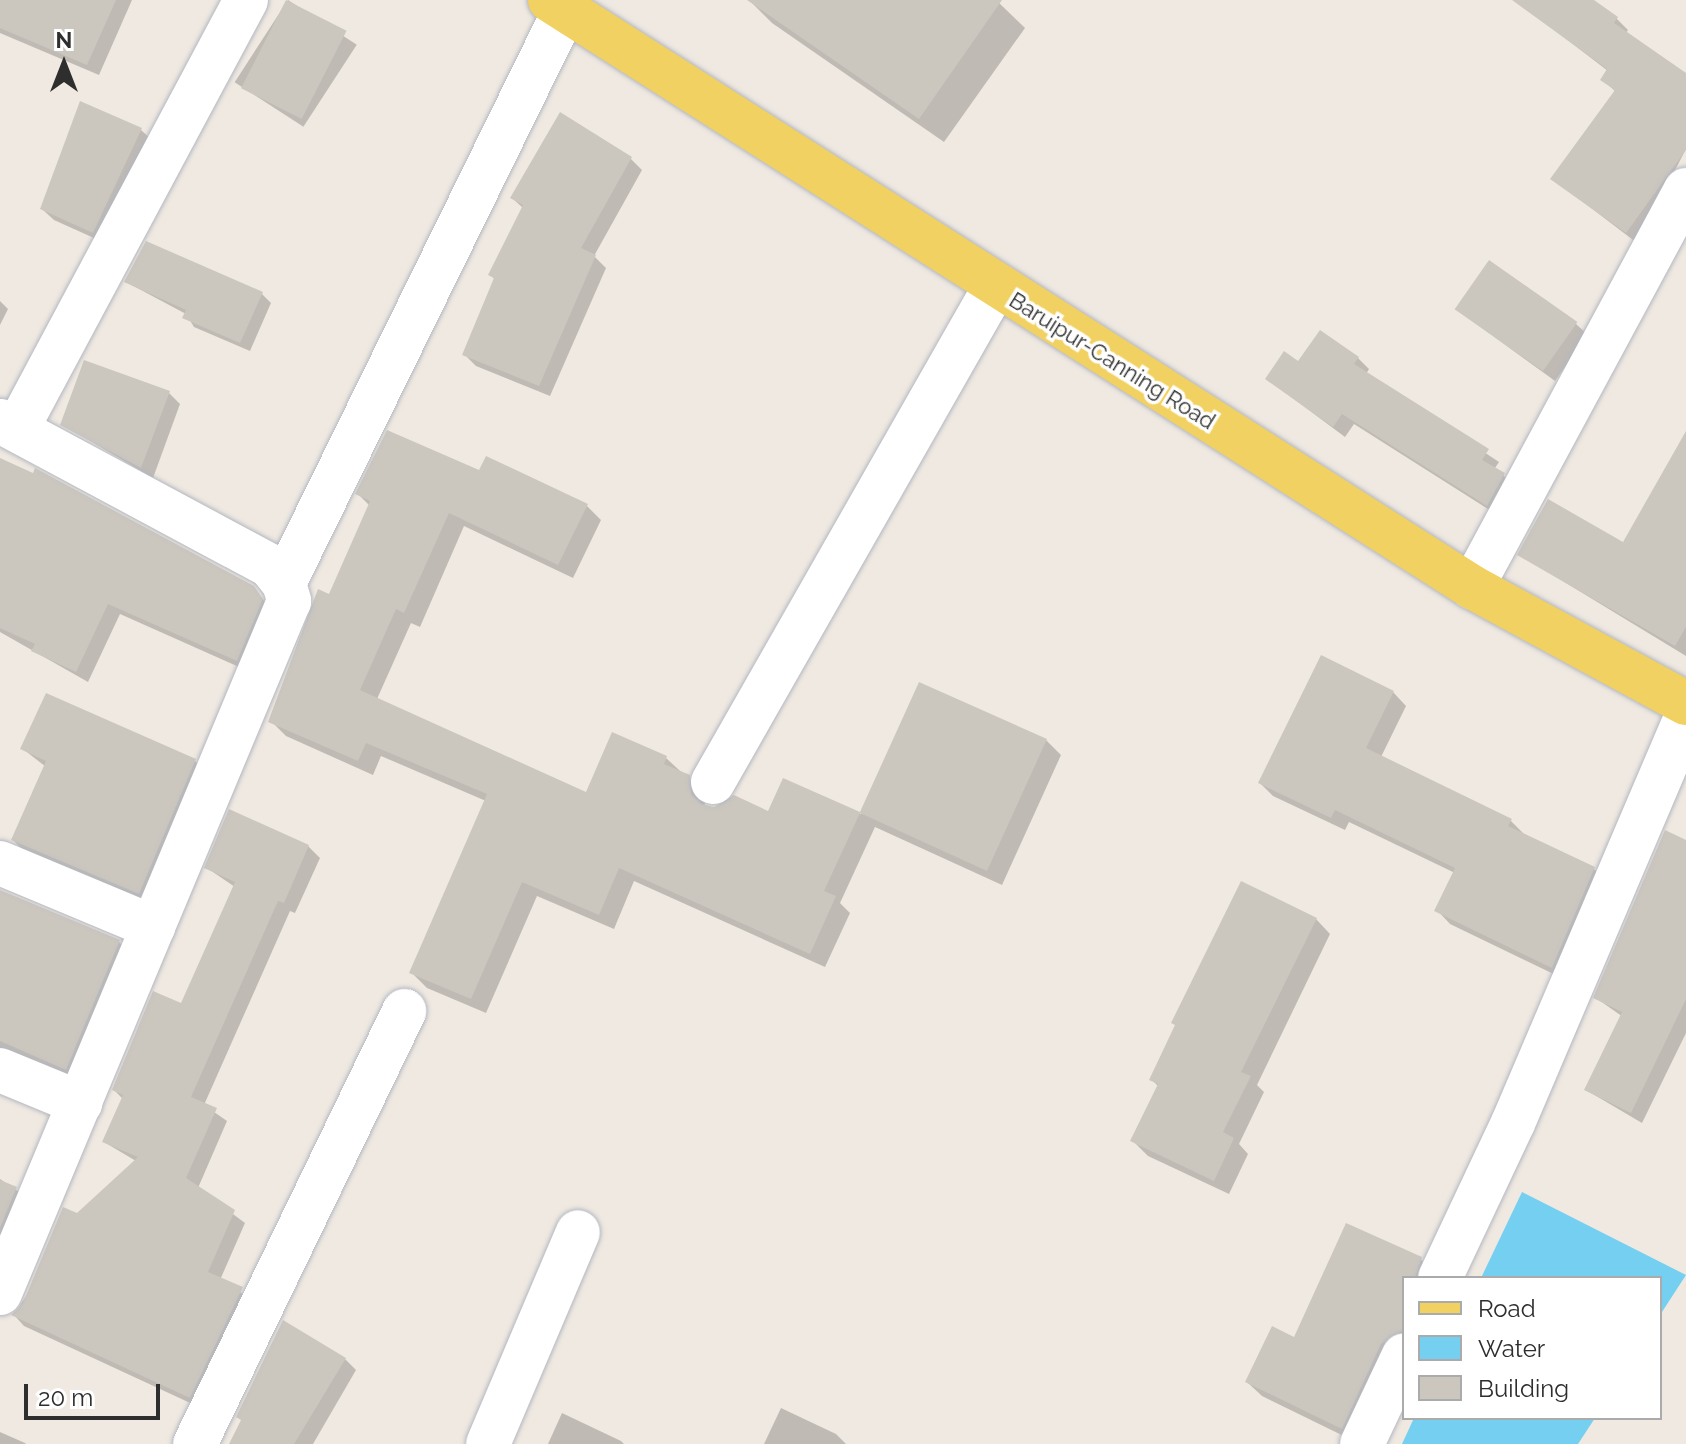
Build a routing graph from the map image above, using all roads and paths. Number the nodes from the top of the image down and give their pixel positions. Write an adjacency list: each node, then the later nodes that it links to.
1 (246, 0): 5 (street)
2 (558, 5): 4 (main road, Baruipur-Canning Road); 6 (street)
3 (1686, 190): 7 (street)
4 (995, 287): 7 (main road, Baruipur-Canning Road); 10 (street)
5 (8, 425): 6 (street)
6 (284, 583): 12 (street)
7 (1472, 587): 8 (main road, Baruipur-Canning Road)
8 (1686, 703)
9 (1686, 718): 17 (street)
10 (713, 782)
11 (0, 863): 12 (street)
12 (153, 927): 15 (street)
13 (404, 1011): 20 (street)
14 (0, 1070): 15 (street)
15 (80, 1103): 18 (street)
16 (578, 1232): 21 (street)
17 (1441, 1276)
18 (2, 1283)
19 (1402, 1359): 22 (street)
20 (195, 1444)
21 (488, 1444)
22 (1362, 1444)

